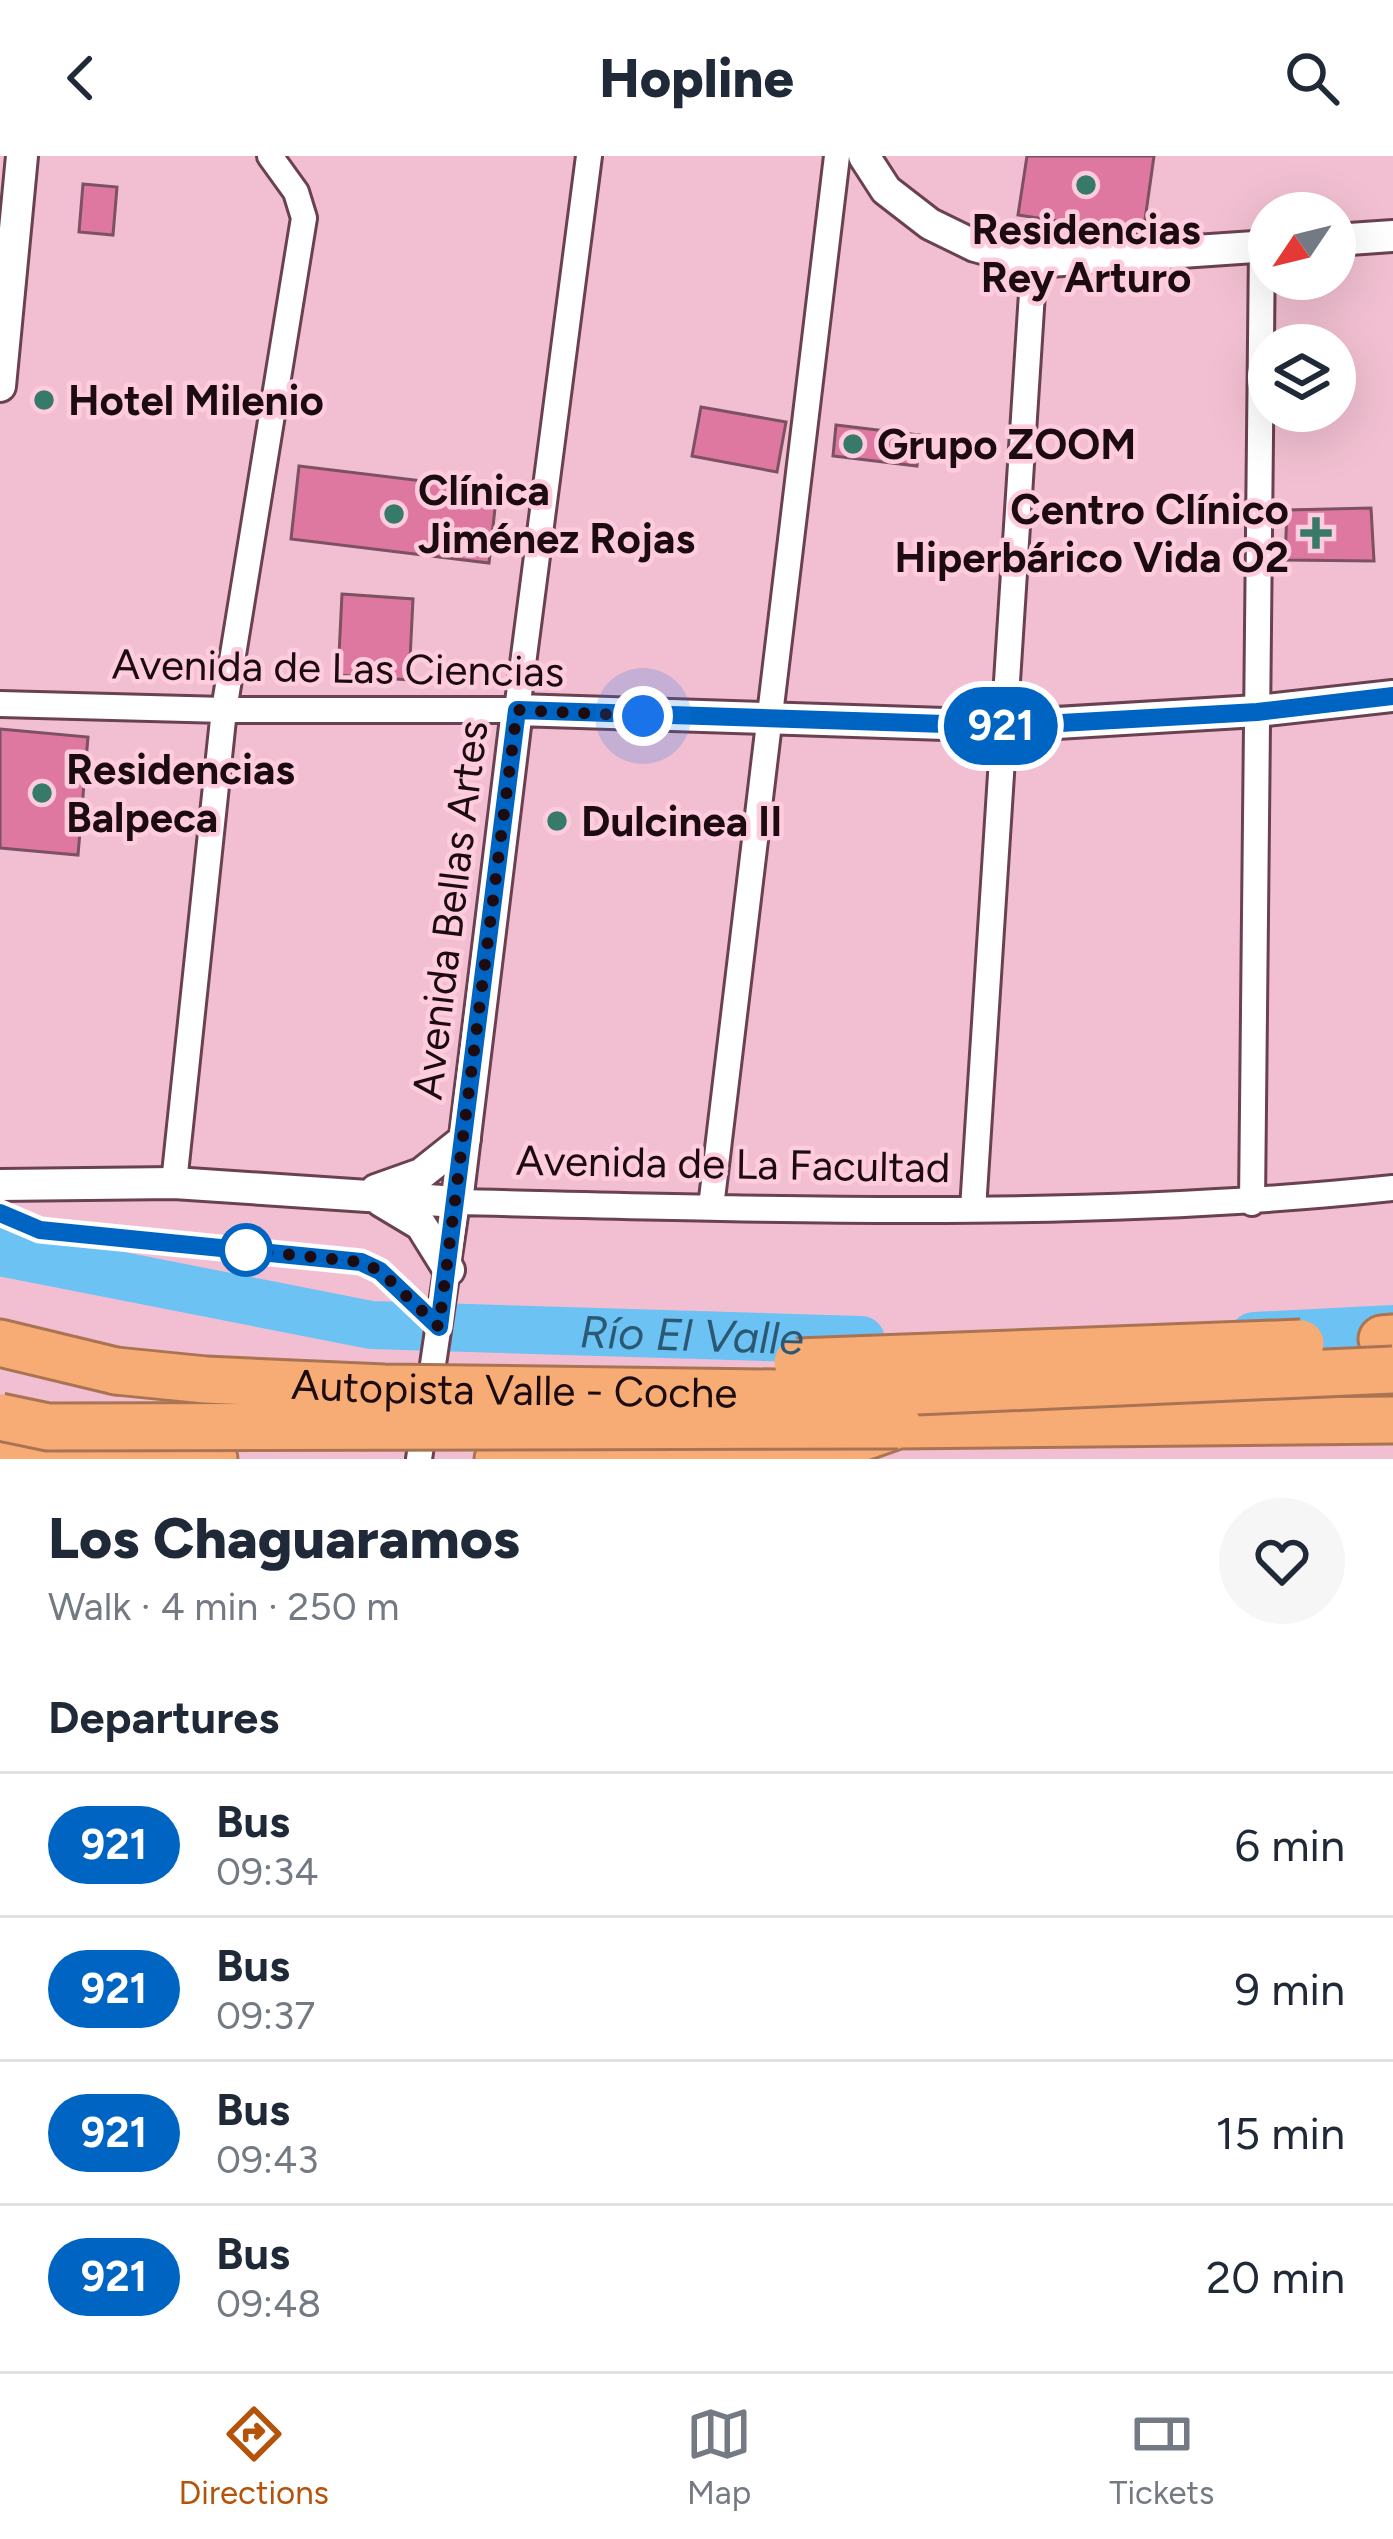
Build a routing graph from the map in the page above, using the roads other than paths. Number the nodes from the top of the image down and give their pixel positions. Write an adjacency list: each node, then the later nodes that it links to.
1 (22, 156): 11 (street)
2 (270, 156): 14 (street)
3 (589, 156): 15 (street, Avenida Bellas Artes)
4 (837, 156): 17 (street)
5 (864, 156): 9 (street)
6 (1393, 236): 7 (street)
7 (1356, 239)
8 (1248, 247): 9 (street)
9 (1034, 262): 18 (street)
10 (1265, 300): 16 (street)
11 (0, 386)
12 (1393, 696): 16 (street, Avenida de Las Ciencias)
13 (0, 704): 14 (street, Avenida de Las Ciencias)
14 (224, 710): 15 (street, Avenida de Las Ciencias); 20 (street)
15 (517, 710): 17 (street, Avenida de Las Ciencias); 19 (street, Avenida Bellas Artes)
16 (1257, 712): 18 (street, Avenida de Las Ciencias); 25 (street)
17 (769, 721): 18 (street, Avenida de Las Ciencias); 26 (street)
18 (1006, 726): 27 (street)
19 (465, 1139): 23 (street); 24 (street, Avenida Bellas Artes)
20 (175, 1183): 21 (street, Avenida de La Facultad); 23 (street, Avenida de La Facultad)
21 (0, 1185)
22 (1393, 1188): 25 (street, Avenida de La Facultad)
23 (365, 1193): 24 (street, Avenida de La Facultad); 29 (street)
24 (458, 1202): 26 (street, Avenida de La Facultad); 29 (street, Avenida Bellas Artes)
25 (1252, 1203): 27 (street, Avenida de La Facultad)
26 (711, 1208): 27 (street, Avenida de La Facultad)
27 (973, 1209)
28 (0, 1213): 31 (lane)
29 (449, 1270): 31 (street, Avenida Bellas Artes)
30 (0, 1314): 33 (highway, Autopista Valle - Coche, bridge)
31 (439, 1327): 39 (street, Avenida Bellas Artes)
32 (0, 1343): 33 (highway, Autopista Valle - Coche, bridge)
33 (1389, 1349)
34 (0, 1417): 36 (highway, bridge)
35 (1393, 1420): 36 (highway)
36 (898, 1425): 40 (highway)
37 (0, 1440): 38 (highway)
38 (214, 1459)
39 (419, 1459)
40 (498, 1459)

